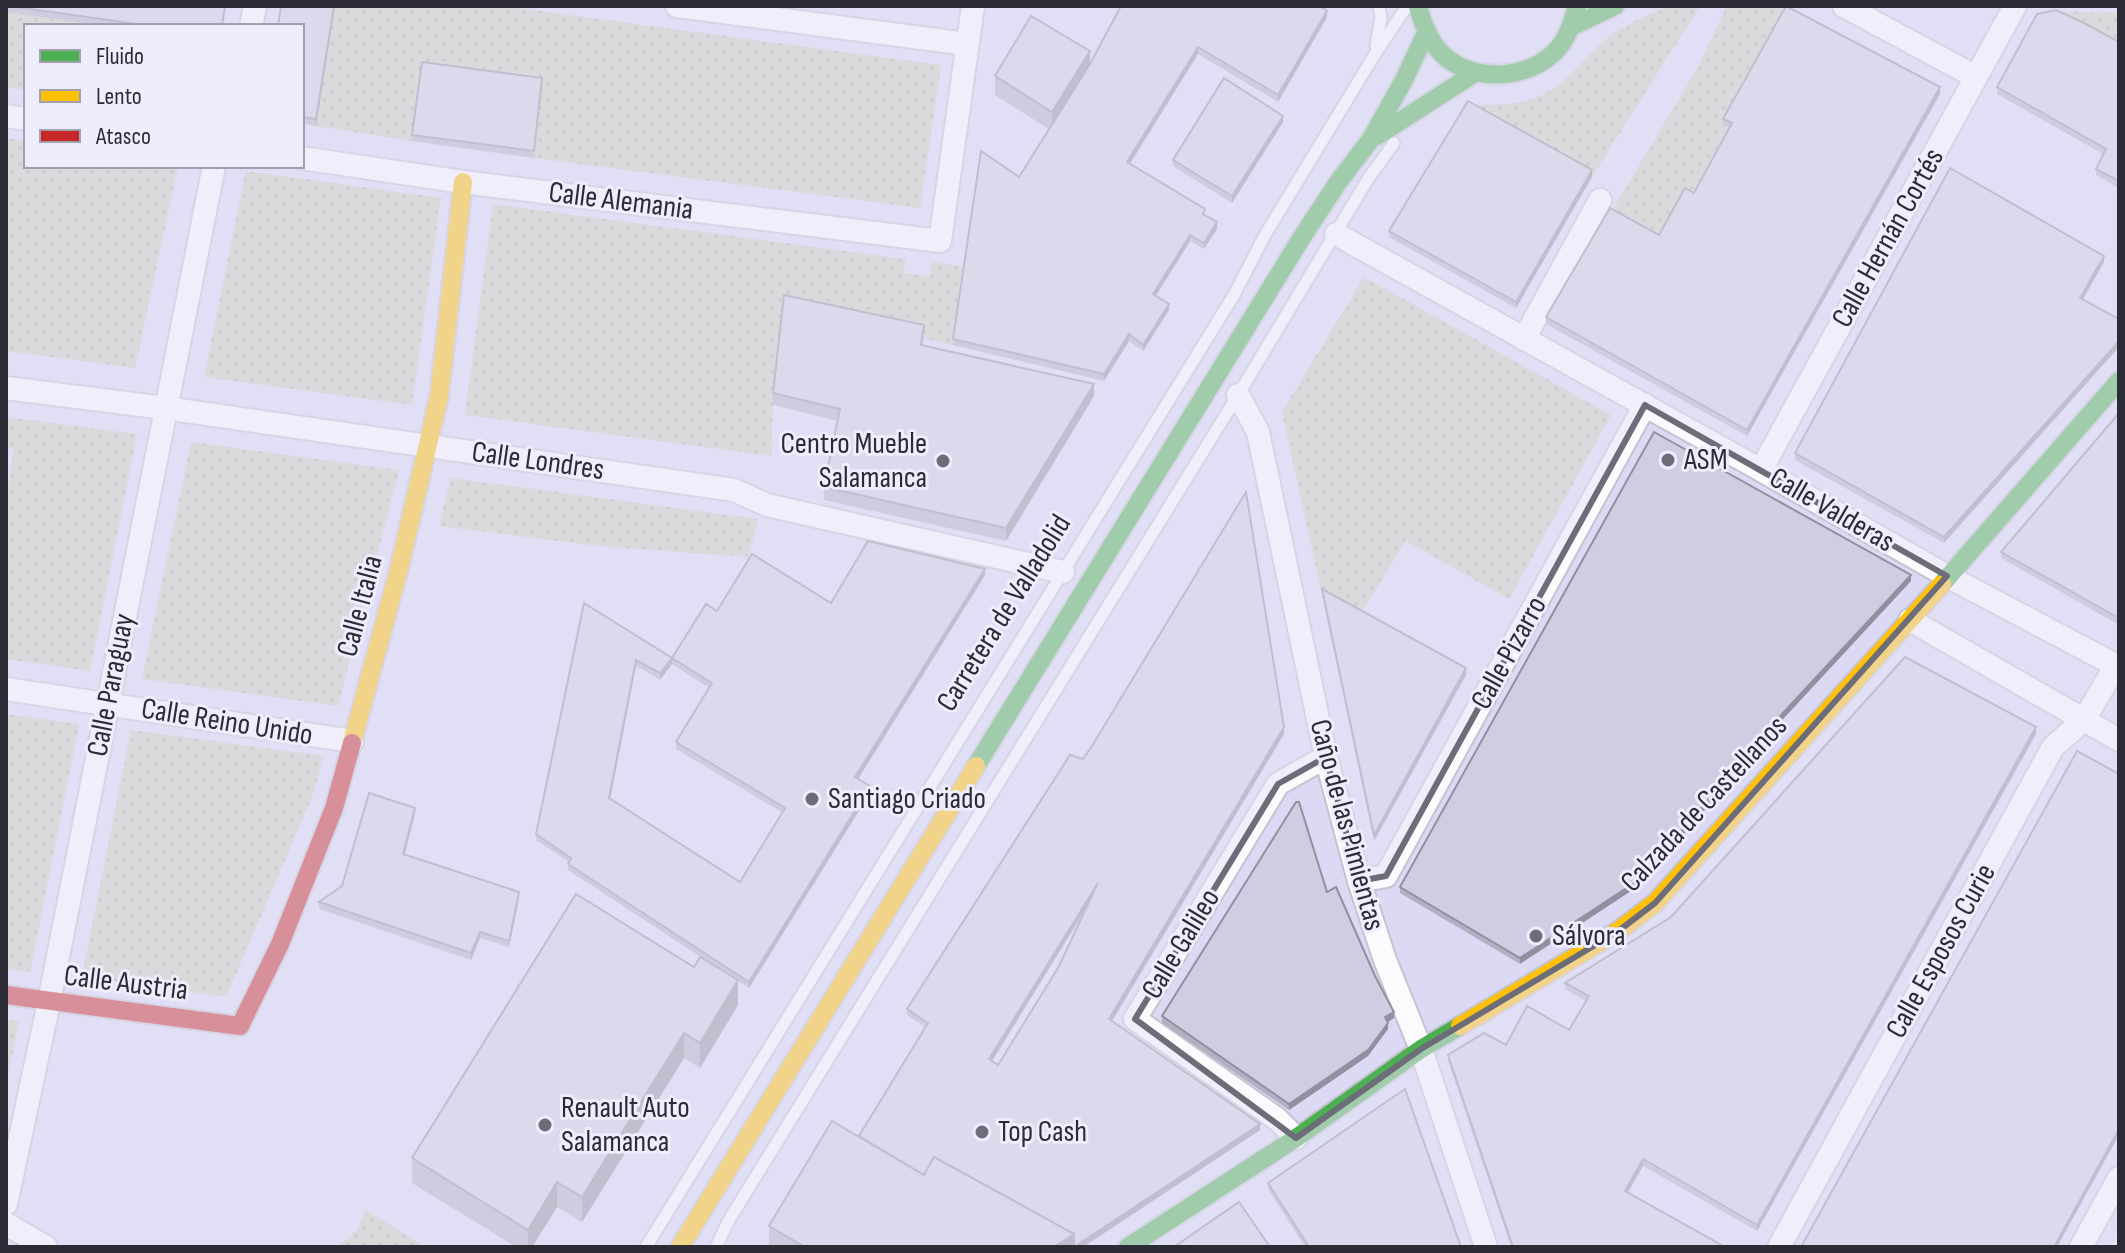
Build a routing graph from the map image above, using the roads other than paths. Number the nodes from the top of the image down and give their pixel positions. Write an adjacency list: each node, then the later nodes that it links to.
1 (677, 6): 12 (street)
2 (973, 6): 12 (street)
3 (1379, 6): 13 (lane)
4 (1407, 6): 13 (lane, Carretera de Valladolid)
5 (1418, 6): 11 (main road)
6 (1577, 6): 10 (main road)
7 (1615, 6): 10 (main road)
8 (1844, 6): 15 (street)
9 (2015, 6): 15 (street, Calle Hernán Cortés)
10 (1571, 27): 14 (main road)
11 (1426, 33): 14 (main road); 17 (main road, Carretera de Valladolid)
12 (967, 44): 20 (street, Calle Alemania)
13 (1375, 54): 31 (lane, Carretera de Valladolid)
14 (1475, 73): 16 (main road, Carretera de Valladolid)
15 (1976, 77): 30 (street, Calle Hernán Cortés)
16 (1422, 106): 17 (main road, Carretera de Valladolid); 22 (lane, Carretera de Valladolid)
17 (1371, 139): 52 (main road, Carretera de Valladolid)
18 (304, 158): 20 (street, Calle Alemania)
19 (214, 168): 28 (street, Calle Paraguay)
20 (463, 182): 29 (main road, Calle Italia)
21 (1600, 200): 23 (street)
22 (1336, 234): 23 (street, Calle Valderas); 26 (lane, Carretera de Valladolid)
23 (1524, 339): 27 (street, Calle Valderas)
24 (2119, 381): 32 (main road, Calzada de Castellanos)
25 (6, 388): 28 (street, Calle Londres)
26 (1238, 395): 40 (street, Caño de las Pimientas); 53 (lane, Carretera de Valladolid)
27 (1645, 405): 30 (street, Calle Valderas); 41 (street, Calle Pizarro)
28 (165, 408): 29 (street, Calle Londres); 36 (street, Calle Paraguay)
29 (429, 445): 31 (street, Calle Londres); 39 (main road, Calle Italia)
30 (1761, 470): 32 (street, Calle Valderas)
31 (1063, 572): 51 (lane, Carretera de Valladolid)
32 (1947, 576): 33 (main road, Calzada de Castellanos); 34 (street, Calle Valderas)
33 (1910, 620): 37 (street); 45 (main road, Calzada de Castellanos)
34 (2118, 666): 37 (street, Calle Esposos Curie)
35 (6, 689): 36 (street, Calle Reino Unido)
36 (107, 704): 39 (street, Calle Reino Unido); 43 (street, Calle Paraguay)
37 (2084, 720): 38 (street); 56 (street, Calle Esposos Curie)
38 (2119, 740)
39 (352, 741): 44 (main road, Calle Italia)
40 (1326, 757): 41 (street, Caño de las Pimientas); 46 (street, Calle Galileo)
41 (1359, 881): 45 (street, Caño de las Pimientas)
42 (6, 995): 43 (main road, Calle Austria)
43 (49, 1002): 44 (main road, Calle Austria); 48 (street, Calle Paraguay)
44 (240, 1026)
45 (1421, 1049): 46 (main road, Calzada de Castellanos); 55 (street, Caño de las Pimientas)
46 (1296, 1138): 54 (main road, Calzada de Castellanos)
47 (2119, 1178): 57 (street)
48 (6, 1204)
49 (6, 1224): 50 (street)
50 (46, 1247)
51 (646, 1247)
52 (680, 1247)
53 (716, 1247)
54 (1128, 1247)
55 (1486, 1247)
56 (1779, 1247)
57 (2081, 1247)

